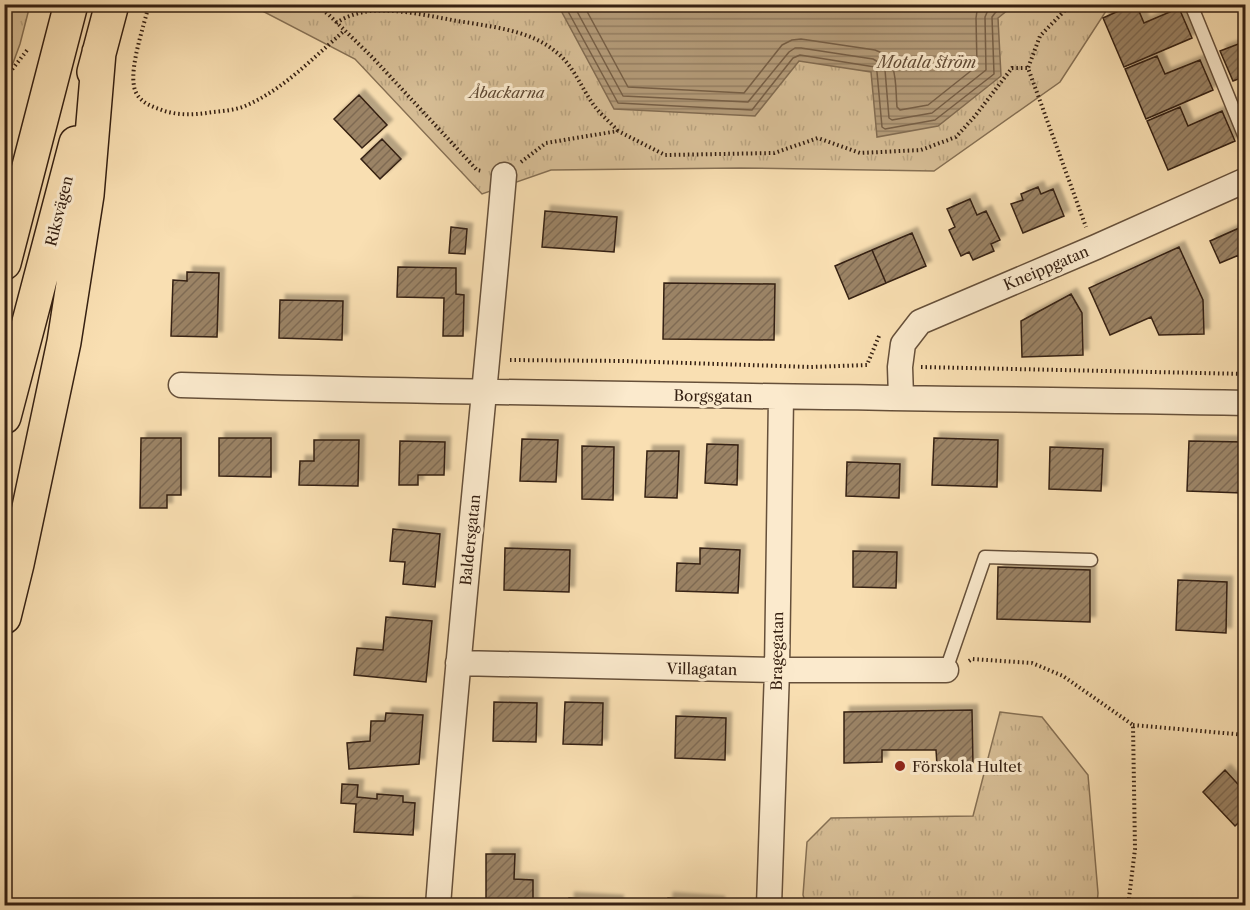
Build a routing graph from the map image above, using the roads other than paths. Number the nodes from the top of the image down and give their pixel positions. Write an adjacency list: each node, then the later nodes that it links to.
1 (71, 4): 4 (highway)
2 (112, 4): 5 (highway, Riksvägen)
3 (1192, 7): 6 (lane)
4 (45, 43): 8 (highway); 10 (highway)
5 (99, 52): 16 (highway, Riksvägen); 18 (highway)
6 (1245, 140)
7 (504, 175): 12 (street, Baldersgatan)
8 (4, 180)
9 (1245, 180): 14 (street, Kneippgatan)
10 (4, 263)
11 (181, 385): 12 (street, Borgsgatan)
12 (485, 391): 13 (street, Borgsgatan); 19 (street, Baldersgatan)
13 (781, 397): 14 (street, Borgsgatan); 20 (street, Bragegatan)
14 (901, 397): 15 (street, Borgsgatan)
15 (1245, 403)
16 (4, 417)
17 (1091, 561): 21 (lane)
18 (4, 617)
19 (458, 663): 20 (street, Villagatan); 22 (street, Baldersgatan)
20 (777, 670): 21 (street, Villagatan); 23 (street, Bragegatan)
21 (946, 670)
22 (438, 906)
23 (769, 906)

